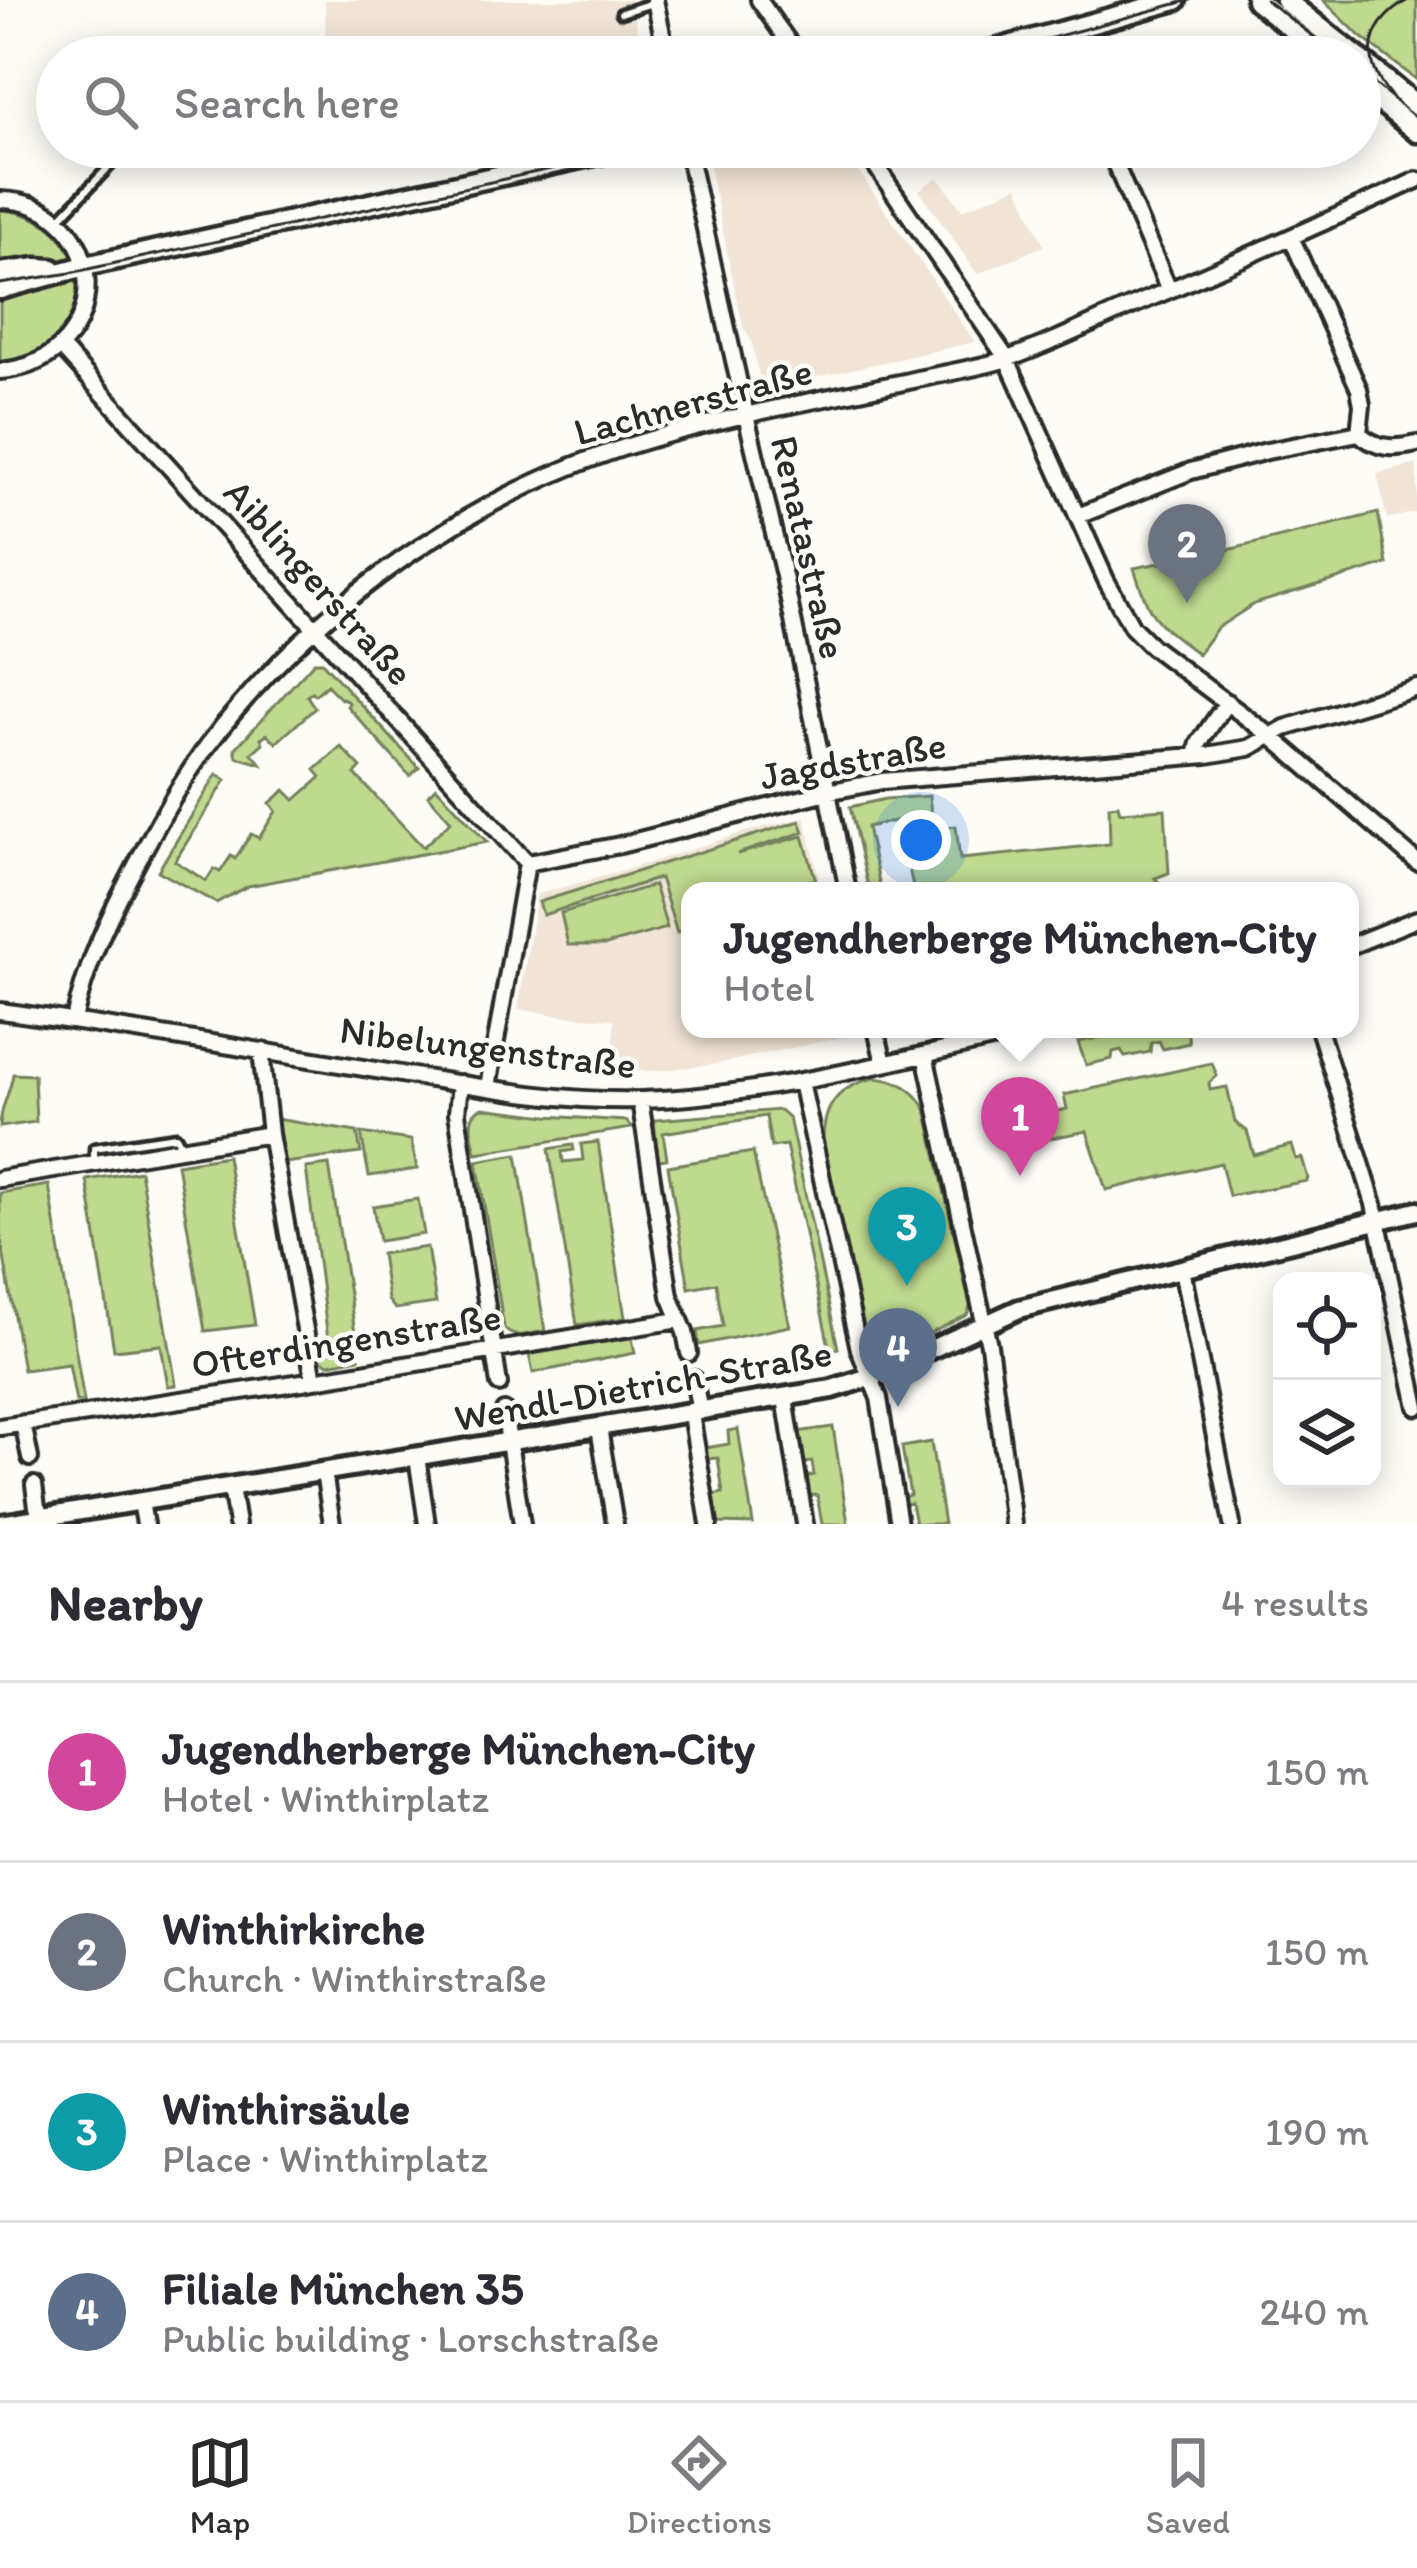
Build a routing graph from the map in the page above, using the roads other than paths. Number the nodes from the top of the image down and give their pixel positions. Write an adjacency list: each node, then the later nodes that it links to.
1 (759, 0): 9 (street)
2 (1176, 0): 7 (main road)
3 (1256, 0): 12 (main road)
4 (1285, 0): 13 (main road)
5 (656, 1): 6 (lane); 8 (street)
6 (621, 13)
7 (1068, 30): 10 (main road); 11 (street)
8 (664, 36)
9 (784, 36)
10 (1046, 36)
11 (1070, 36)
12 (1301, 36)
13 (1331, 36)
14 (1381, 76): 16 (main road)
15 (1381, 102): 17 (main road)
16 (1417, 106)
17 (1417, 132)
18 (108, 168): 25 (lane)
19 (534, 168): 27 (main road)
20 (692, 168): 34 (street, Renatastraße)
21 (877, 168): 32 (street)
22 (1117, 168): 30 (street)
23 (1417, 180): 26 (street, Lachnerstraße)
24 (0, 200): 25 (street)
25 (57, 221): 27 (street)
26 (1291, 237): 30 (street, Lachnerstraße); 35 (street)
27 (77, 267): 28 (main road); 29 (main road); 31 (street)
28 (0, 273)
29 (0, 289)
30 (1169, 290): 32 (street, Lachnerstraße)
31 (61, 346): 33 (street); 38 (street, Aiblingerstraße)
32 (1007, 359): 34 (street, Lachnerstraße); 37 (street)
33 (0, 370)
34 (746, 416): 38 (street, Lachnerstraße); 43 (street, Renatastraße)
35 (1359, 434): 36 (street); 37 (street)
36 (1417, 443)
37 (1078, 516): 40 (street)
38 (317, 628): 45 (street, Aiblingerstraße); 50 (street, Lachnerstraße)
39 (1417, 688): 41 (street, Jagdstraße)
40 (1227, 701): 41 (street); 42 (street)
41 (1271, 736): 42 (street, Jagdstraße); 44 (street)
42 (1196, 756): 43 (street, Jagdstraße)
43 (827, 791): 45 (street, Jagdstraße); 46 (street, Renatastraße)
44 (1417, 862)
45 (527, 863): 59 (street)
46 (846, 882)
47 (1417, 920): 48 (street)
48 (1359, 943)
49 (0, 1011): 50 (street, Nibelungenstraße)
50 (74, 1021): 54 (street, Nibelungenstraße)
51 (878, 1038): 56 (street)
52 (997, 1038): 55 (street, Nibelungenstraße)
53 (1322, 1038): 64 (street)
54 (261, 1051): 58 (street, Nibelungenstraße); 61 (street)
55 (926, 1054): 56 (street, Nibelungenstraße); 67 (street)
56 (884, 1064): 57 (street, Nibelungenstraße)
57 (801, 1082): 60 (street, Nibelungenstraße); 70 (street)
58 (460, 1083): 59 (street, Nibelungenstraße); 68 (street)
59 (488, 1087): 60 (street, Nibelungenstraße)
60 (640, 1100): 66 (street)
61 (270, 1133): 62 (street); 72 (street)
62 (0, 1179)
63 (1417, 1211): 64 (street, Wendl-Dietrich-Straße)
64 (1378, 1221): 65 (street, Wendl-Dietrich-Straße); 75 (street)
65 (1182, 1269): 67 (street, Wendl-Dietrich-Straße); 100 (street)
66 (679, 1320): 68 (street, Ofterdingenstraße); 69 (street)
67 (984, 1324): 70 (street, Wendl-Dietrich-Straße); 99 (street)
68 (494, 1349): 72 (street, Ofterdingenstraße); 73 (street)
69 (689, 1353)
70 (870, 1378): 74 (street, Wendl-Dietrich-Straße); 98 (street)
71 (694, 1379): 77 (street)
72 (314, 1380): 78 (street, Ofterdingenstraße)
73 (500, 1384)
74 (785, 1398): 77 (street, Wendl-Dietrich-Straße); 97 (street)
75 (1417, 1407)
76 (504, 1411): 81 (street)
77 (696, 1413): 80 (street, Wendl-Dietrich-Straße); 96 (street)
78 (23, 1423): 79 (street, Ofterdingenstraße); 83 (street)
79 (0, 1426)
80 (599, 1428): 81 (street, Wendl-Dietrich-Straße); 95 (street)
81 (509, 1442): 82 (street, Wendl-Dietrich-Straße); 94 (street)
82 (417, 1457): 84 (street, Wendl-Dietrich-Straße); 93 (street)
83 (30, 1458)
84 (324, 1472): 86 (street, Wendl-Dietrich-Straße); 92 (street)
85 (34, 1485): 88 (street)
86 (231, 1487): 87 (street, Wendl-Dietrich-Straße); 91 (street)
87 (141, 1502): 88 (street, Wendl-Dietrich-Straße); 90 (street)
88 (46, 1520): 89 (street, Wendl-Dietrich-Straße)
89 (1, 1524)
90 (145, 1524)
91 (237, 1524)
92 (332, 1524)
93 (428, 1524)
94 (522, 1524)
95 (615, 1524)
96 (709, 1524)
97 (805, 1524)
98 (899, 1524)
99 (1013, 1524)
100 (1232, 1524)

